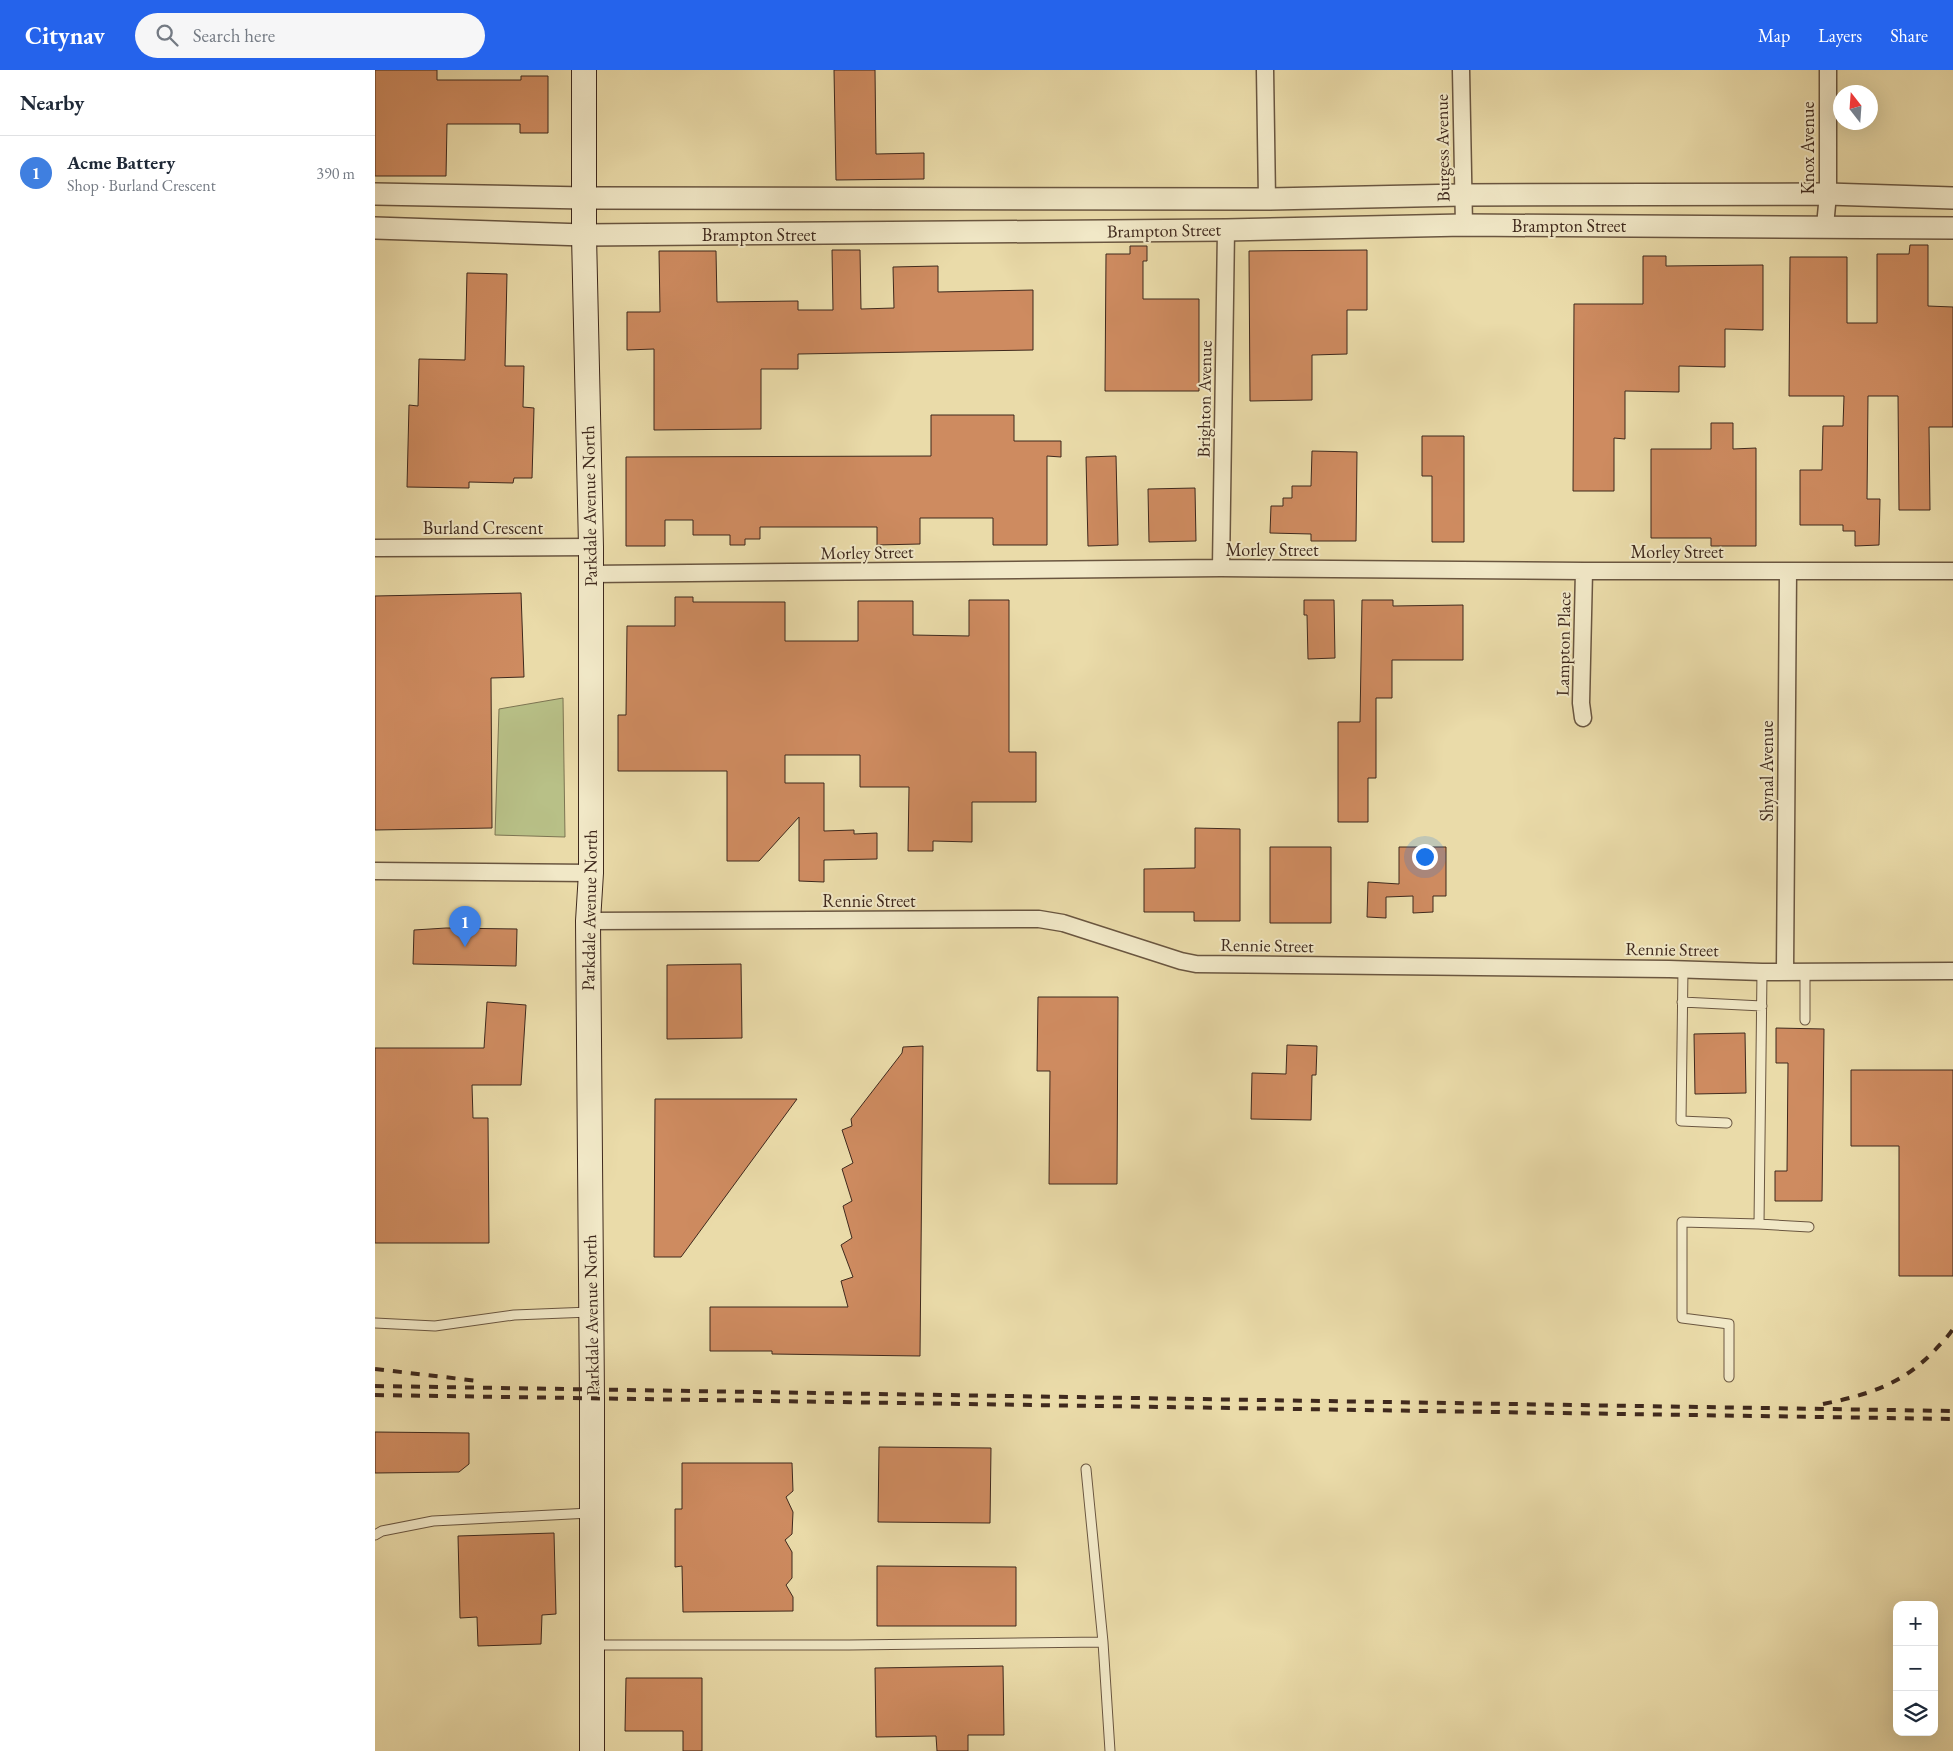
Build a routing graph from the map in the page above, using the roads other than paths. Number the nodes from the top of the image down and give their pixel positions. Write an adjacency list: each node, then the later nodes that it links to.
1 (584, 70): 8 (main road, Parkdale Avenue North)
2 (1265, 70): 10 (street)
3 (1461, 70): 7 (street, Burgess Avenue)
4 (1828, 70): 6 (street, Knox Avenue)
5 (375, 194): 8 (street, Brampton Street)
6 (1828, 194): 7 (street, Brampton Street); 9 (street, Brampton Street); 12 (street, Knox Avenue)
7 (1462, 195): 10 (street, Brampton Street); 11 (street, Burgess Avenue)
8 (585, 198): 10 (street, Brampton Street); 16 (main road, Parkdale Avenue North)
9 (1953, 198)
10 (1267, 199)
11 (1464, 225): 12 (street, Brampton Street); 15 (street, Brampton Street)
12 (1825, 226): 14 (street, Brampton Street)
13 (375, 228): 16 (street, Brampton Street)
14 (1953, 228)
15 (1226, 230): 16 (street, Brampton Street); 19 (street, Brighton Avenue)
16 (584, 236): 17 (main road, Parkdale Avenue North)
17 (591, 547): 18 (street, Burland Crescent); 23 (main road, Parkdale Avenue North)
18 (375, 548)
19 (1221, 568): 20 (street, Morley Street); 23 (street, Morley Street)
20 (1584, 571): 21 (street, Morley Street); 24 (street, Lampton Place)
21 (1787, 571): 22 (street, Morley Street); 29 (street, Shynal Avenue)
22 (1953, 571)
23 (590, 574): 26 (main road, Parkdale Avenue North)
24 (1583, 718)
25 (375, 871): 26 (street)
26 (591, 873): 27 (main road, Parkdale Avenue North)
27 (588, 921): 28 (street, Rennie Street); 39 (main road, Parkdale Avenue North)
28 (1683, 969): 32 (street, Rennie Street); 33 (lane)
29 (1785, 971): 30 (street, Rennie Street); 32 (street, Rennie Street)
30 (1805, 971): 31 (street, Rennie Street); 35 (lane)
31 (1953, 971)
32 (1762, 972): 34 (lane)
33 (1682, 1002): 34 (lane); 36 (lane)
34 (1762, 1006): 37 (lane)
35 (1805, 1020)
36 (1727, 1123)
37 (1759, 1224): 38 (lane); 41 (lane)
38 (1809, 1227)
39 (591, 1312): 40 (lane); 43 (main road, Parkdale Avenue North)
40 (375, 1323)
41 (1729, 1377)
42 (1085, 1469): 45 (lane)
43 (592, 1513): 44 (lane); 46 (main road, Parkdale Avenue North)
44 (375, 1535)
45 (1103, 1642): 46 (lane); 48 (lane)
46 (592, 1645): 47 (main road, Parkdale Avenue North)
47 (592, 1751)
48 (1110, 1751)

